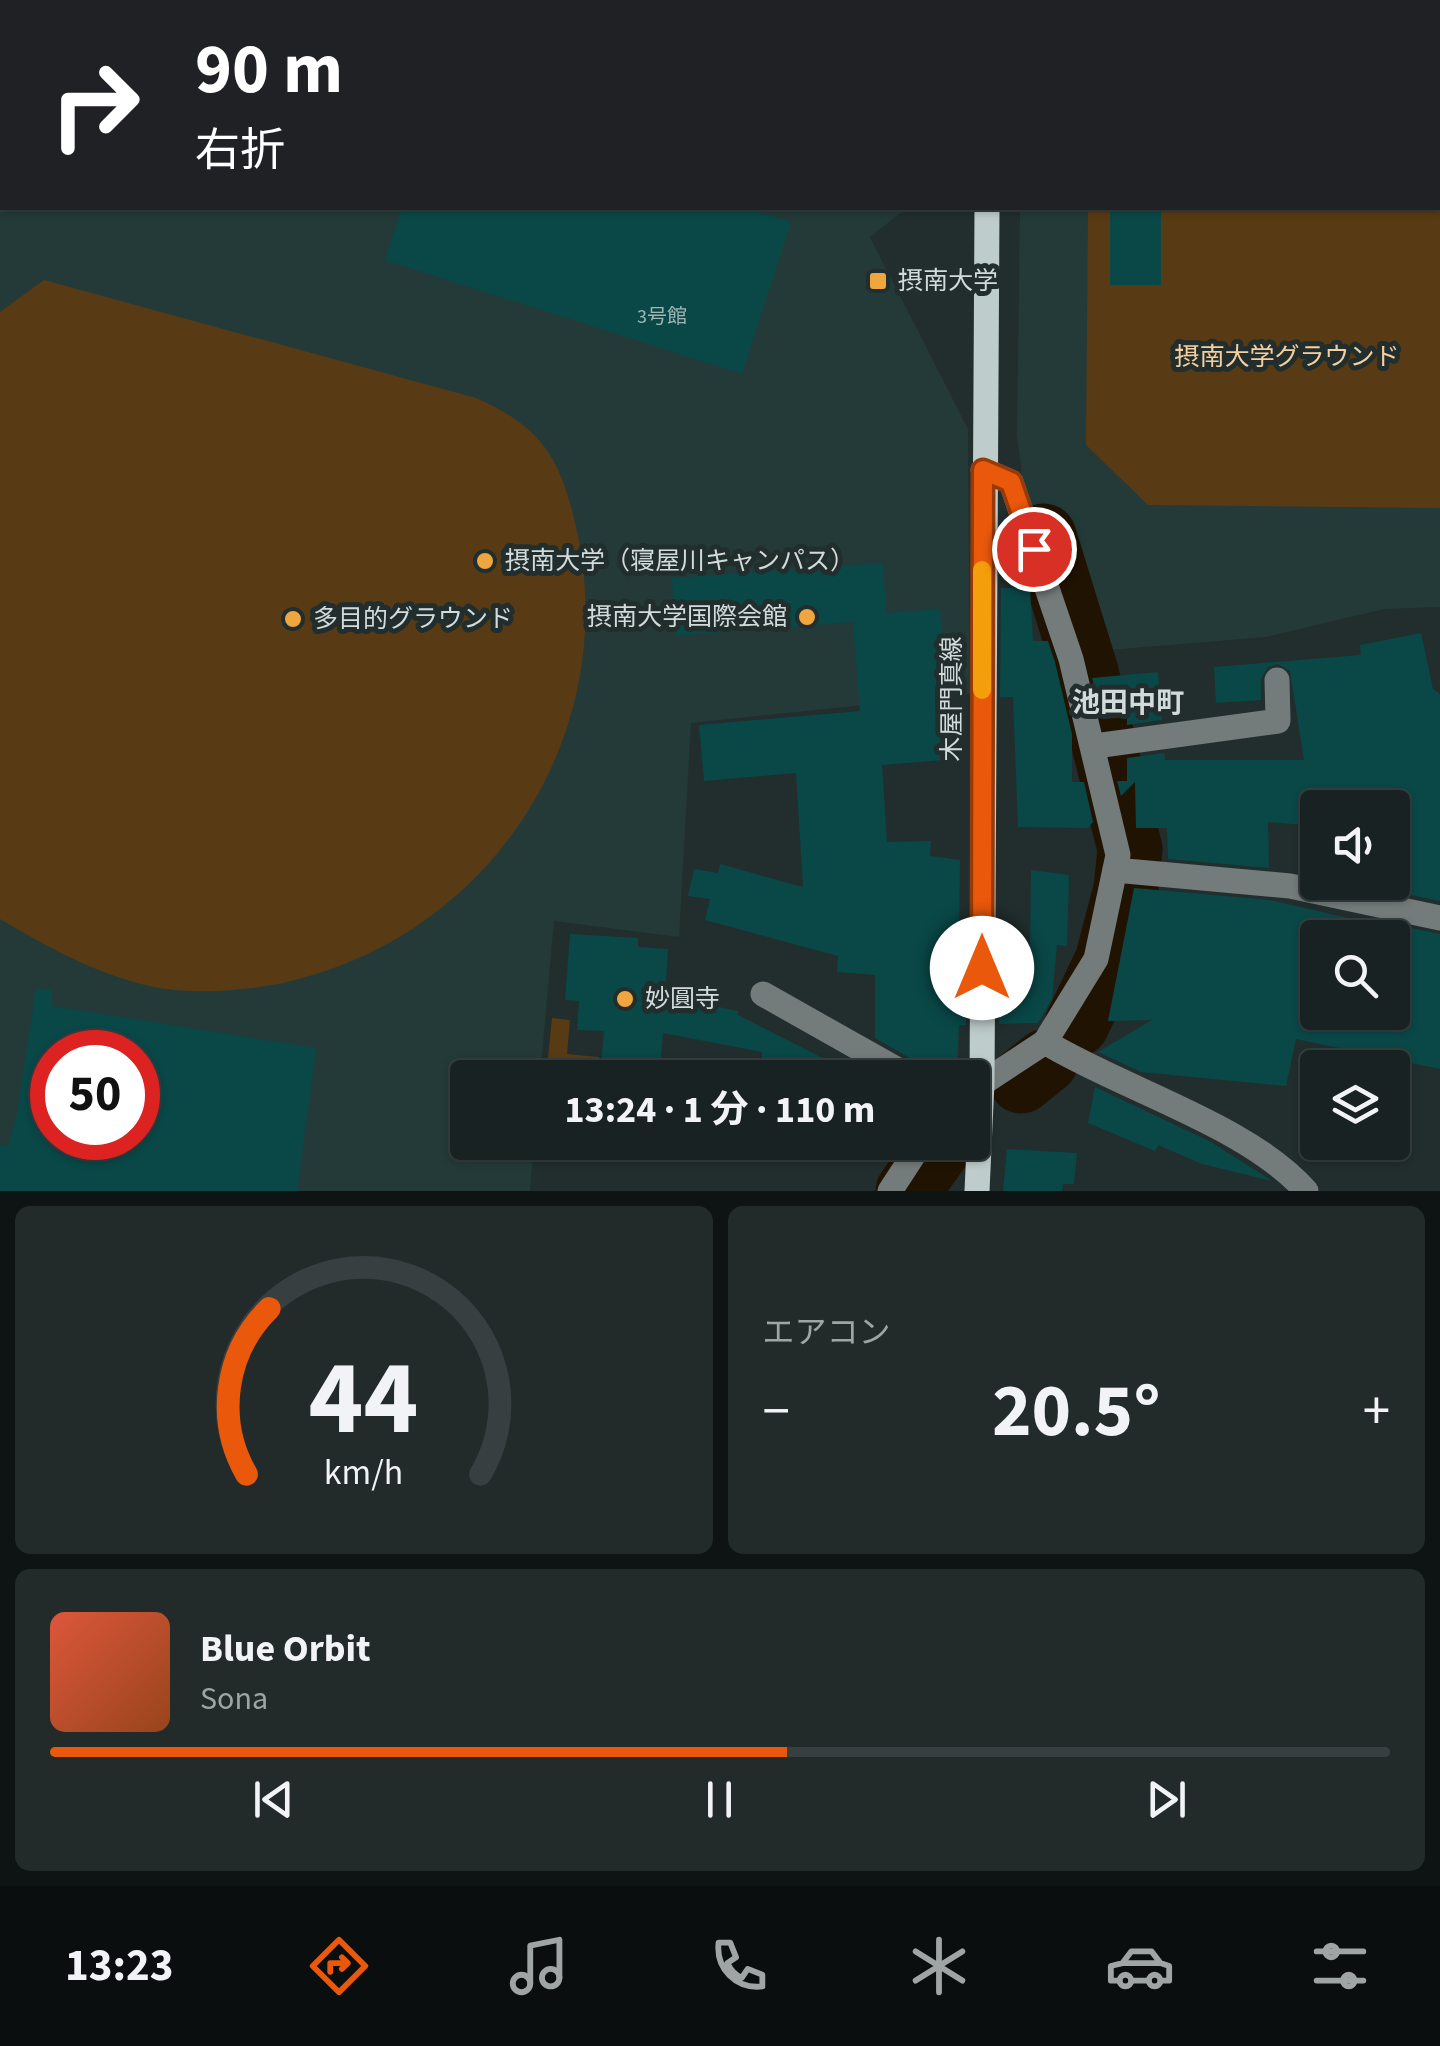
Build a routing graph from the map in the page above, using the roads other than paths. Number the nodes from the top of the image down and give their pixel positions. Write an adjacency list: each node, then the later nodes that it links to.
1 (987, 210): 2 (main road, 木屋門真線)
2 (983, 470): 4 (street); 10 (main road, 木屋門真線)
3 (1277, 680): 4 (street)
4 (1102, 744): 5 (street)
5 (1124, 871): 6 (street); 8 (street)
6 (1440, 918)
7 (763, 994): 9 (street)
8 (1045, 1042): 11 (street); 16 (street)
9 (880, 1060)
10 (977, 1060)
11 (990, 1078)
12 (910, 1160): 14 (street)
13 (977, 1160): 15 (main road, 木屋門真線)
14 (890, 1191)
15 (977, 1191)
16 (1306, 1191)

